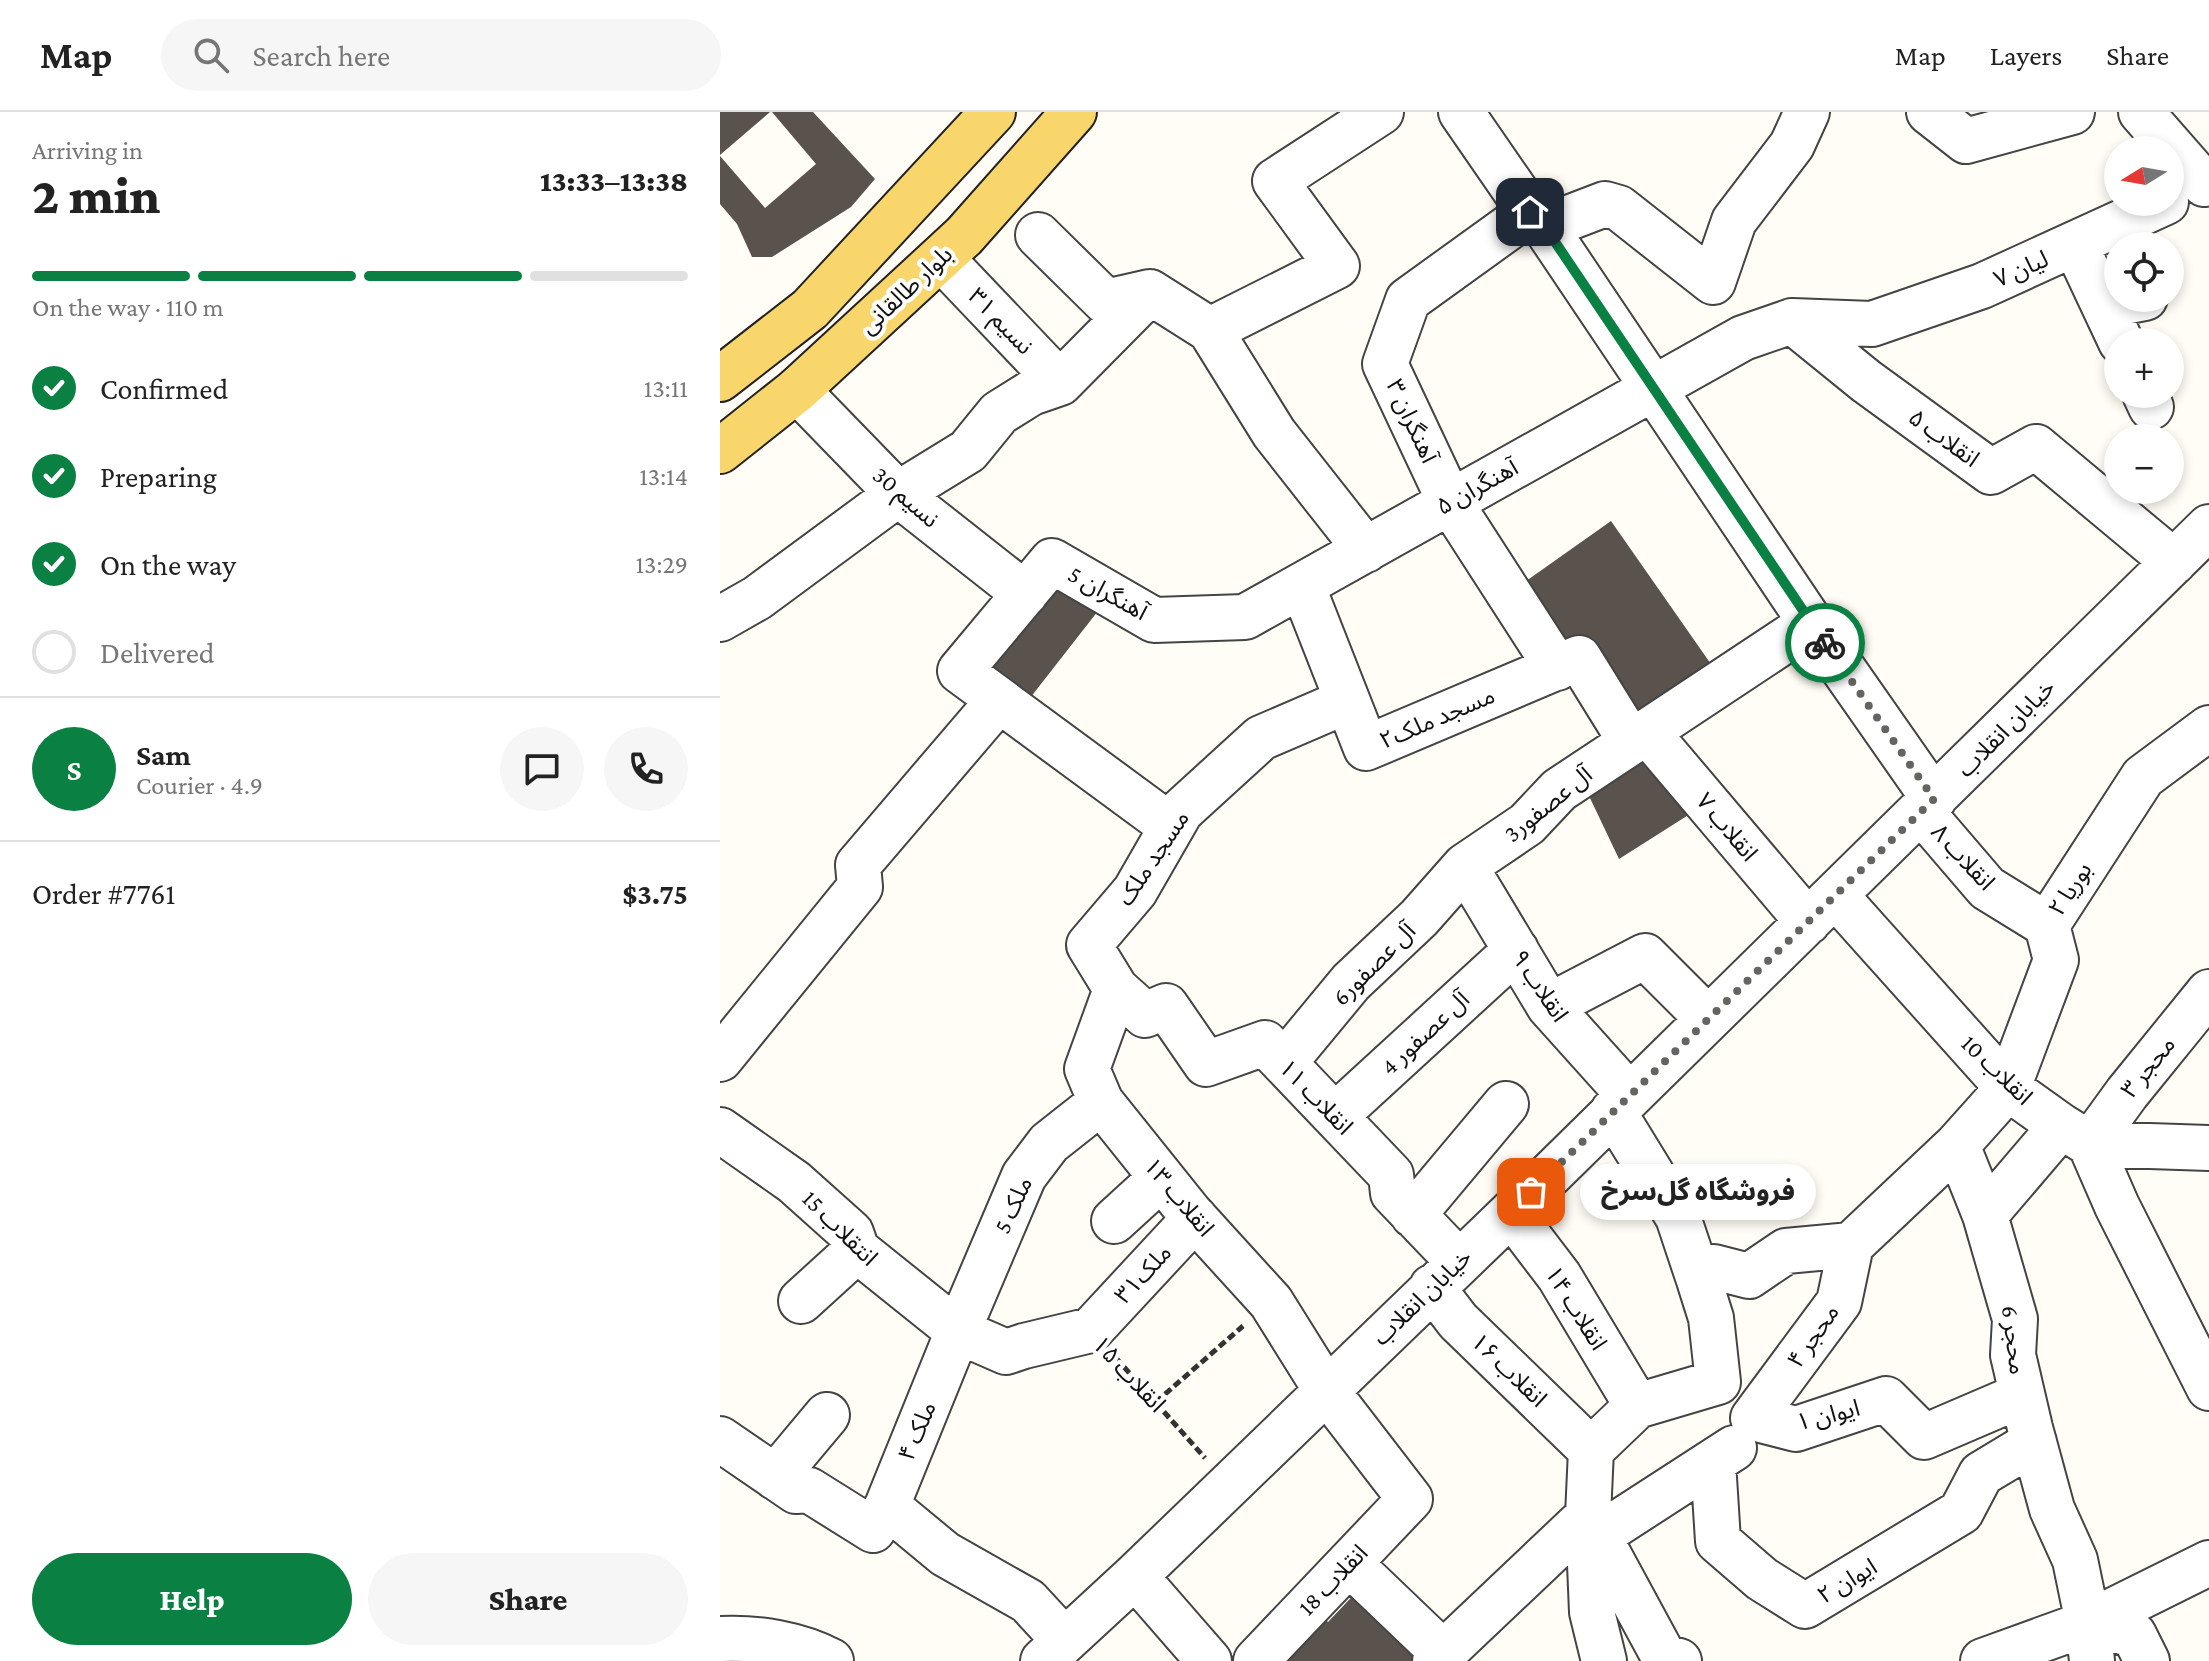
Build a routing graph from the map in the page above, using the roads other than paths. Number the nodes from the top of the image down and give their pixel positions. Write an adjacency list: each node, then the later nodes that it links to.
1 (993, 112): 21 (main road)
2 (1074, 112): 14 (main road, بلوار طالقانی)
3 (1381, 112): 19 (street)
4 (1461, 112): 11 (street, انقلاب ۸)
5 (1807, 112): 15 (street)
6 (1929, 112): 9 (street)
7 (2072, 112): 9 (street)
8 (2141, 112): 10 (street)
9 (2026, 118)
10 (2187, 191): 13 (street, لیان ۷)
11 (1538, 219): 15 (street, آهنگران ۳); 24 (street, انقلاب ۸); 27 (street, آهنگران ۳)
12 (1038, 235): 16 (street)
13 (2075, 244): 17 (street); 18 (street, لیان ۷)
14 (941, 258): 22 (street, نسیم ۳۱); 23 (main road, بلوار طالقانی)
15 (1713, 282): 20 (street)
16 (1150, 292): 19 (street); 22 (street)
17 (2124, 315)
18 (1792, 321): 20 (street, آهنگران ۵); 28 (street, انقلاب ۵)
19 (1210, 330): 29 (street)
20 (1721, 351): 24 (street, آهنگران ۵)
21 (720, 379)
22 (1060, 383): 26 (street)
23 (797, 390): 25 (main road, بلوار طالقانی); 26 (street, نسیم 30)
24 (1653, 390): 27 (street, آهنگران ۵); 33 (street, انقلاب ۸)
25 (720, 451)
26 (898, 494): 30 (street, نسیم 30); 32 (street)
27 (1450, 502): 29 (street, آهنگران ۵); 34 (street, آهنگران ۳)
28 (2197, 545): 39 (street, خیابان انقلاب)
29 (1366, 550): 31 (street, آهنگران ۵)
30 (1038, 577): 31 (street, آهنگران 5); 35 (street)
31 (1302, 585): 36 (street, مسجد ملک۲)
32 (720, 619)
33 (1811, 623): 38 (street, آل عصفور3); 39 (street, انقلاب ۸)
34 (1557, 668): 36 (street, مسجد ملک۲); 38 (street, مسجد ملک۲)
35 (999, 700): 40 (street); 49 (street)
36 (1347, 701): 40 (street, مسجد ملک)
37 (2209, 728): 43 (street, بوریا ۲)
38 (1639, 737): 41 (street, آل عصفور3); 42 (street, انقلاب ۷)
39 (1928, 805): 42 (street, خیابان انقلاب); 43 (street, انقلاب ۸)
40 (1172, 827): 45 (street, مسجد ملک)
41 (1465, 866): 44 (street, انقلاب ۹); 50 (street, آل عصفور6)
42 (1821, 908): 48 (street, خیابان انقلاب); 51 (street, انقلاب 10)
43 (2047, 925): 51 (street, بوریا ۲)
44 (1516, 950): 47 (street, انقلاب ۹); 55 (street, آل عصفور 4)
45 (1116, 989): 50 (street, انقلاب ۱۱); 52 (street, انقلاب ۱۳)
46 (2209, 992): 57 (street, محجر ۳)
47 (1549, 1006): 48 (street); 53 (street, انقلاب ۹)
48 (1708, 1019): 53 (street, خیابان انقلاب)
49 (720, 1059)
50 (1284, 1063): 55 (street, انقلاب ۱۱)
51 (2008, 1088): 57 (street, انقلاب 10); 58 (street)
52 (1101, 1102): 60 (street, انقلاب ۱۳); 72 (street, ملک 5)
53 (1621, 1103): 61 (street, خیابان انقلاب); 69 (street, انقلاب ۹)
54 (1506, 1104): 62 (street)
55 (1335, 1116): 62 (street, انقلاب ۱۱)
56 (720, 1130): 67 (street, انتقلاب 15)
57 (2075, 1135): 59 (street); 63 (street); 73 (street)
58 (1957, 1145): 63 (street, محجر 6); 66 (street)
59 (2209, 1148)
60 (1161, 1178): 64 (street, انقلاب ۱۳); 65 (street)
61 (1511, 1213): 68 (street, خیابان انقلاب); 77 (street, انقلاب ۱۴)
62 (1413, 1215): 68 (street, انقلاب ۱۱)
63 (1985, 1215): 76 (street, محجر 6)
64 (1195, 1218): 71 (street, ملک۳۱); 75 (street, انقلاب ۱۳)
65 (1114, 1221)
66 (1851, 1245): 69 (street); 79 (street, محجر ۴)
67 (857, 1250): 70 (street); 72 (street, انتقلاب 15)
68 (1445, 1274): 75 (street, خیابان انقلاب); 82 (street, انقلاب ۱۶)
69 (1699, 1280): 74 (street, انقلاب ۹)
70 (801, 1301)
71 (1091, 1330): 72 (street, انقلاب ۱۵)
72 (958, 1331): 86 (street, ملک ۴)
73 (2207, 1378)
74 (1718, 1382): 77 (street); 79 (street)
75 (1326, 1390): 85 (street, انقلاب ۱۳); 90 (street, خیابان انقلاب)
76 (2022, 1395): 79 (street, ایوان ۱); 81 (street, محجر 6)
77 (1637, 1406): 82 (street)
78 (827, 1415): 84 (street)
79 (1753, 1418): 83 (street, محجر ۴)
80 (720, 1439): 84 (street)
81 (2034, 1442): 83 (street, ایوان ۲); 92 (street, محجر 6)
82 (1591, 1450): 87 (street)
83 (1713, 1462): 87 (street, محجر ۴)
84 (775, 1477): 86 (street)
85 (1410, 1499): 88 (street, انقلاب 18)
86 (880, 1518): 93 (street)
87 (1593, 1526): 94 (street, محجر ۴); 98 (street); 99 (street)
88 (1349, 1563): 94 (street); 97 (street, انقلاب 18)
89 (2209, 1563): 92 (street)
90 (1135, 1576): 93 (street, خیابان انقلاب); 96 (street)
91 (720, 1639): 95 (street)
92 (2090, 1642): 100 (street); 101 (street)
93 (1054, 1650)
94 (1439, 1657)
95 (831, 1661)
96 (1209, 1661)
97 (1256, 1661)
98 (1604, 1661)
99 (1679, 1661)
100 (1983, 1661)
101 (2147, 1661)

